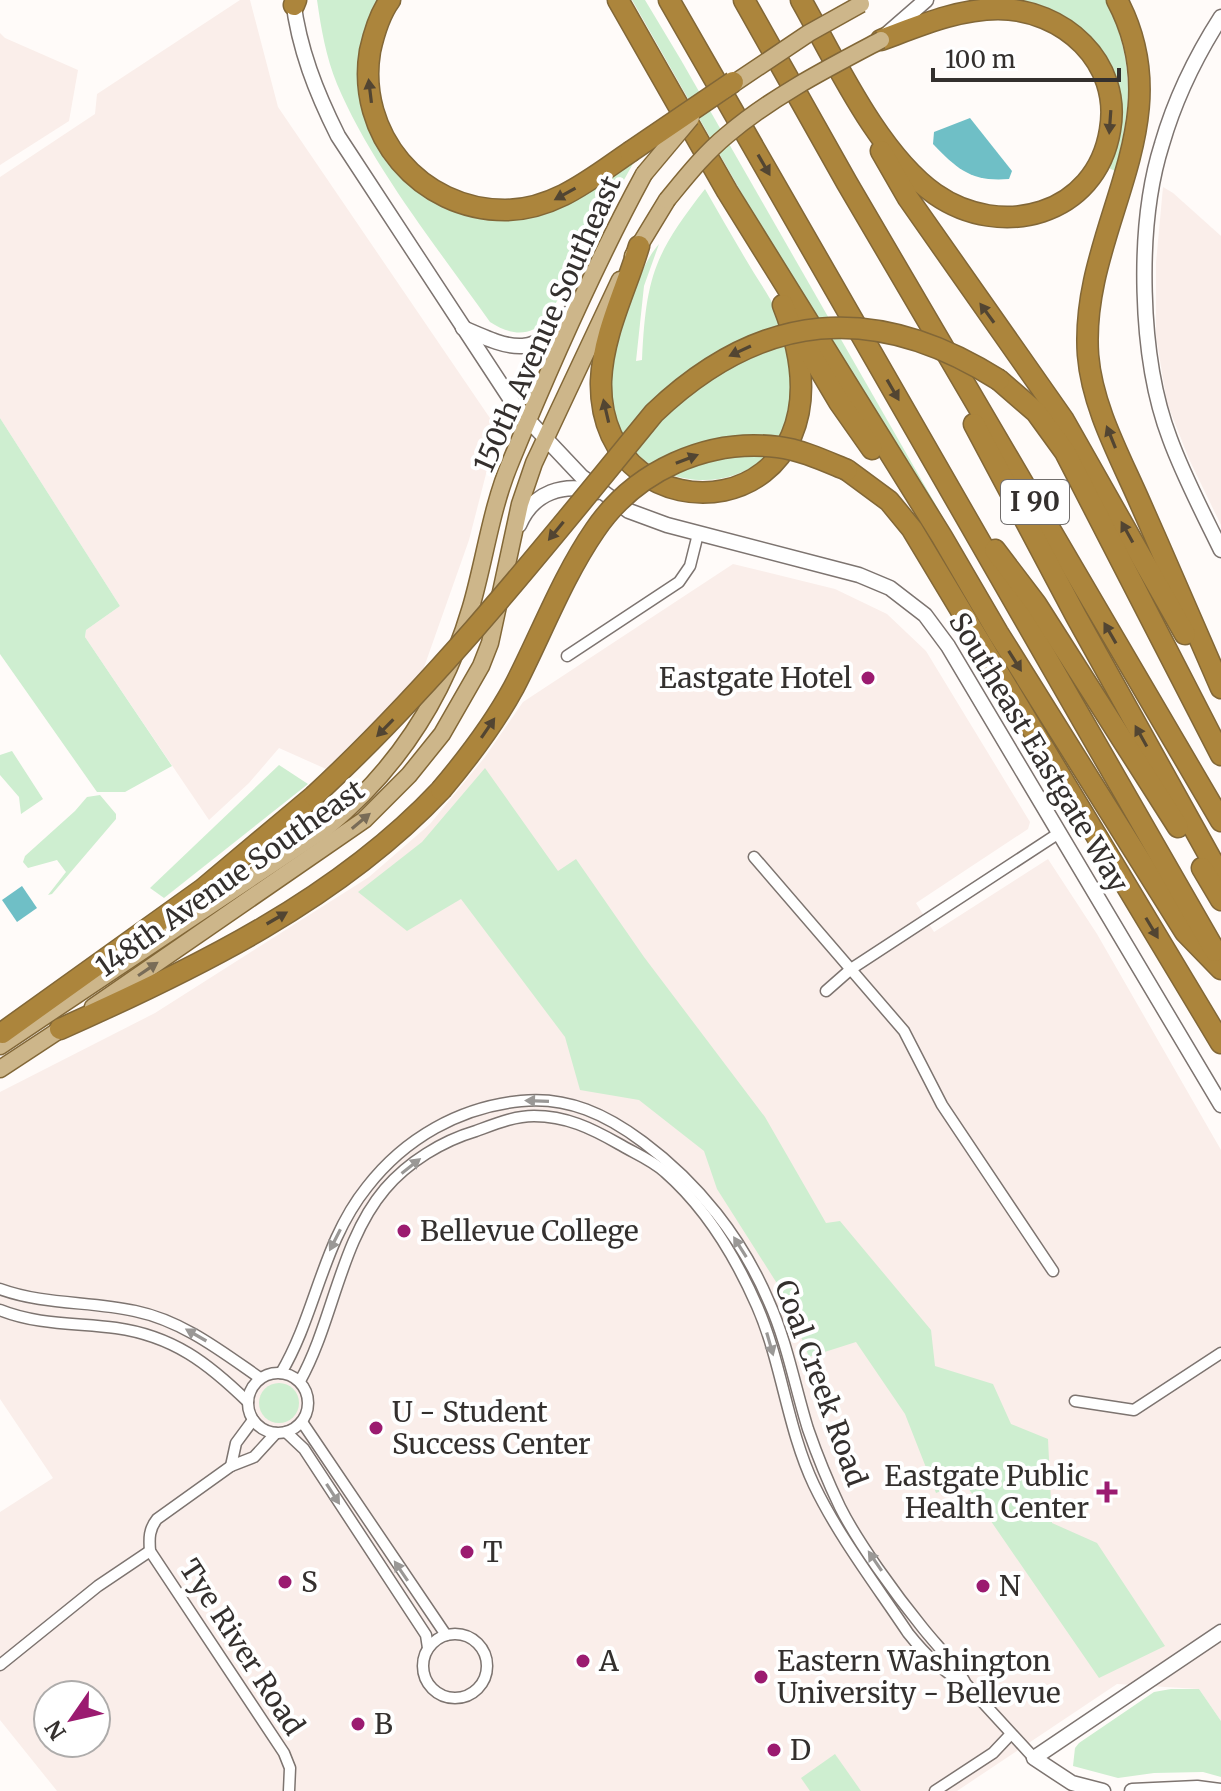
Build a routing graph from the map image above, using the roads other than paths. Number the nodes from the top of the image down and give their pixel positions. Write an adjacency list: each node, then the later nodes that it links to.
1 (390, 0): 14 (highway, one-way to 1, bridge)
2 (609, 0): 13 (highway)
3 (618, 0): 13 (highway)
4 (669, 0): 25 (highway, I 90, one-way to 25)
5 (744, 0): 16 (highway, I 90)
6 (801, 0): 15 (highway)
7 (926, 0): 12 (main road, 150th Avenue Southeast)
8 (1117, 0): 32 (highway, one-way to 8)
9 (294, 2): 21 (main road, Southeast Eastgate Way)
10 (864, 2): 14 (main road, 150th Avenue Southeast, bridge)
11 (1221, 17): 28 (main road)
12 (881, 40): 15 (highway, one-way to 15); 18 (main road, 150th Avenue Southeast, bridge)
13 (651, 59): 17 (highway)
14 (733, 82): 19 (main road, 150th Avenue Southeast, bridge)
15 (850, 86): 33 (highway, one-way to 15)
16 (847, 183): 36 (highway, I 90, one-way to 16); 39 (highway, one-way to 16)
17 (727, 191): 20 (highway); 29 (highway)
18 (639, 246): 20 (highway, one-way to 18); 23 (main road, 150th Avenue Southeast)
19 (582, 297): 21 (main road); 22 (main road, 150th Avenue Southeast)
20 (783, 305): 29 (highway)
21 (463, 328): 22 (main road, Southeast Eastgate Way)
22 (529, 421): 23 (main road, Southeast Eastgate Way); 31 (main road, 150th Avenue Southeast)
23 (545, 438): 24 (main road, Southeast Eastgate Way); 27 (main road, 150th Avenue Southeast)
24 (602, 493): 26 (main road, Southeast Eastgate Way); 27 (main road)
25 (964, 514): 40 (highway); 41 (highway, I 90)
26 (698, 534): 30 (street); 37 (main road, Southeast Eastgate Way)
27 (511, 544): 34 (main road, 150th Avenue Southeast)
28 (1221, 550)
29 (998, 633): 43 (highway, one-way to 43)
30 (567, 656)
31 (444, 679): 46 (main road, 148th Avenue Southeast)
32 (1221, 688)
33 (1221, 697)
34 (462, 701): 45 (main road, 148th Avenue Southeast, one-way to 34)
35 (1221, 755): 46 (highway, one-way to 46, bridge)
36 (1221, 821)
37 (1059, 833): 42 (street); 49 (main road, Southeast Eastgate Way)
38 (754, 857): 42 (street)
39 (1221, 877)
40 (1221, 900)
41 (1221, 961)
42 (851, 969): 44 (street); 50 (street)
43 (1221, 969)
44 (826, 991)
45 (60, 1029): 47 (highway, one-way to 47, bridge); 48 (main road, 148th Avenue Southeast)
46 (1, 1038)
47 (1221, 1043)
48 (0, 1069)
49 (1221, 1105)
50 (1053, 1271)
51 (0, 1289): 55 (street, one-way to 51)
52 (0, 1310): 58 (street)
53 (1221, 1353): 57 (street)
54 (281, 1373): 55 (street); 56 (street); 68 (street, Coal Creek Road, one-way to 54)
55 (260, 1378): 58 (street)
56 (300, 1381): 60 (street); 68 (street, Coal Creek Road, one-way to 68)
57 (1075, 1401)
58 (248, 1402): 59 (street)
59 (253, 1420): 61 (street); 62 (street)
60 (302, 1422): 61 (street); 65 (street, one-way to 60)
61 (281, 1433): 62 (street); 66 (street, one-way to 66)
62 (231, 1466): 63 (street, Tye River Road)
63 (150, 1551): 67 (street); 71 (street, Tye River Road)
64 (1221, 1632): 70 (main road)
65 (446, 1635): 66 (street); 66 (street)
66 (428, 1648)
67 (0, 1665)
68 (966, 1684): 69 (street, Coal Creek Road)
69 (1010, 1735): 70 (street, Coal Creek Road); 72 (street)
70 (1034, 1758): 73 (main road)
71 (289, 1791)
72 (935, 1791)
73 (1103, 1791)
74 (1132, 1791): 75 (main road)
75 (1220, 1791)

